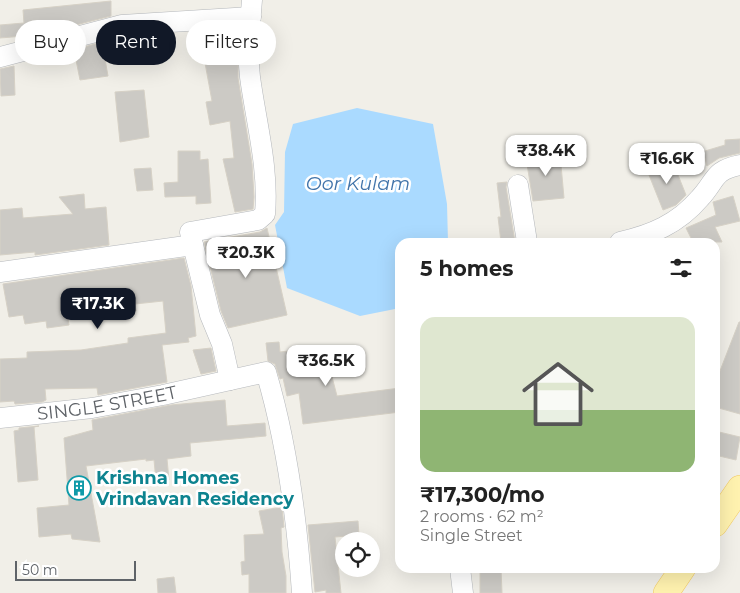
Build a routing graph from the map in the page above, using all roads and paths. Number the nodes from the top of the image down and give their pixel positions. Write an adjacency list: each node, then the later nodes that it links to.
1 (252, 8): 2 (street); 7 (street)
2 (0, 57)
3 (740, 165): 6 (street)
4 (518, 185): 5 (street)
5 (526, 238)
6 (635, 238)
7 (192, 245): 8 (street); 9 (street)
8 (0, 272)
9 (221, 382): 10 (street, SINGLE STREET); 15 (street, SINGLE STREET)
10 (0, 418)
11 (740, 488): 12 (main road)
12 (720, 517)
13 (461, 573): 16 (street)
14 (680, 573): 17 (main road)
15 (302, 593)
16 (463, 593)
17 (666, 593)

